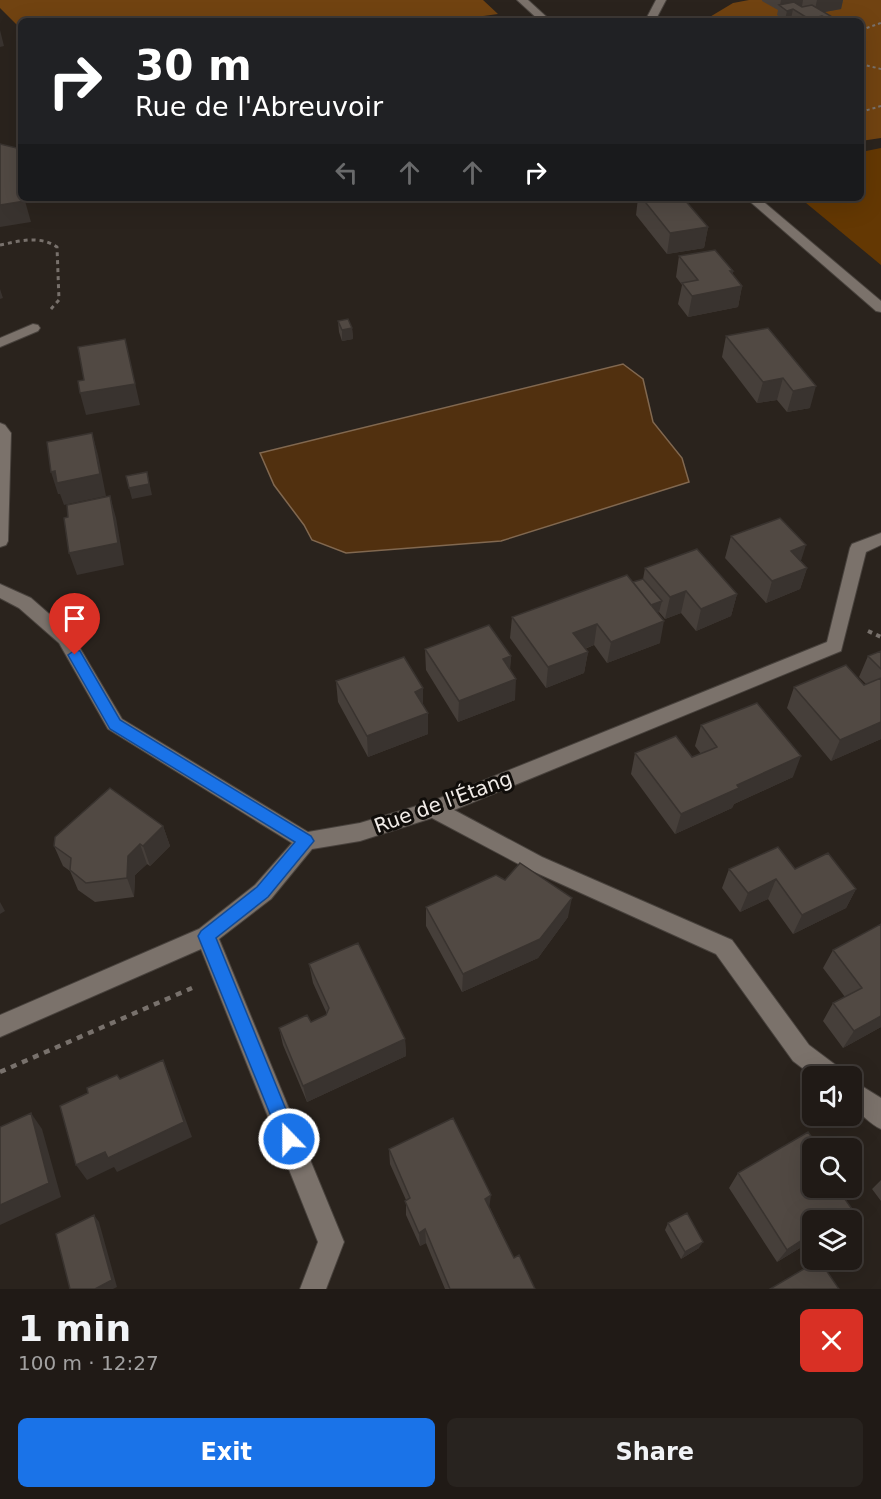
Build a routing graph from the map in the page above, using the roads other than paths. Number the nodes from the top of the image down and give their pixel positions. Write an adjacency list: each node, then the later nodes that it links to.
1 (522, 0): 3 (street)
2 (661, 0): 4 (street)
3 (543, 18)
4 (652, 18)
5 (756, 201): 6 (street)
6 (881, 308)
7 (33, 328): 8 (street)
8 (0, 343)
9 (0, 428): 11 (street)
10 (881, 539): 13 (street, Rue de l'Étang)
11 (0, 541)
12 (0, 590): 14 (street)
13 (434, 809): 14 (street, Rue de l'Étang); 17 (street)
14 (306, 841): 15 (street)
15 (207, 936): 16 (street); 20 (street)
16 (0, 1026)
17 (818, 1066)
18 (862, 1099): 19 (street)
19 (881, 1118)
20 (313, 1289)

